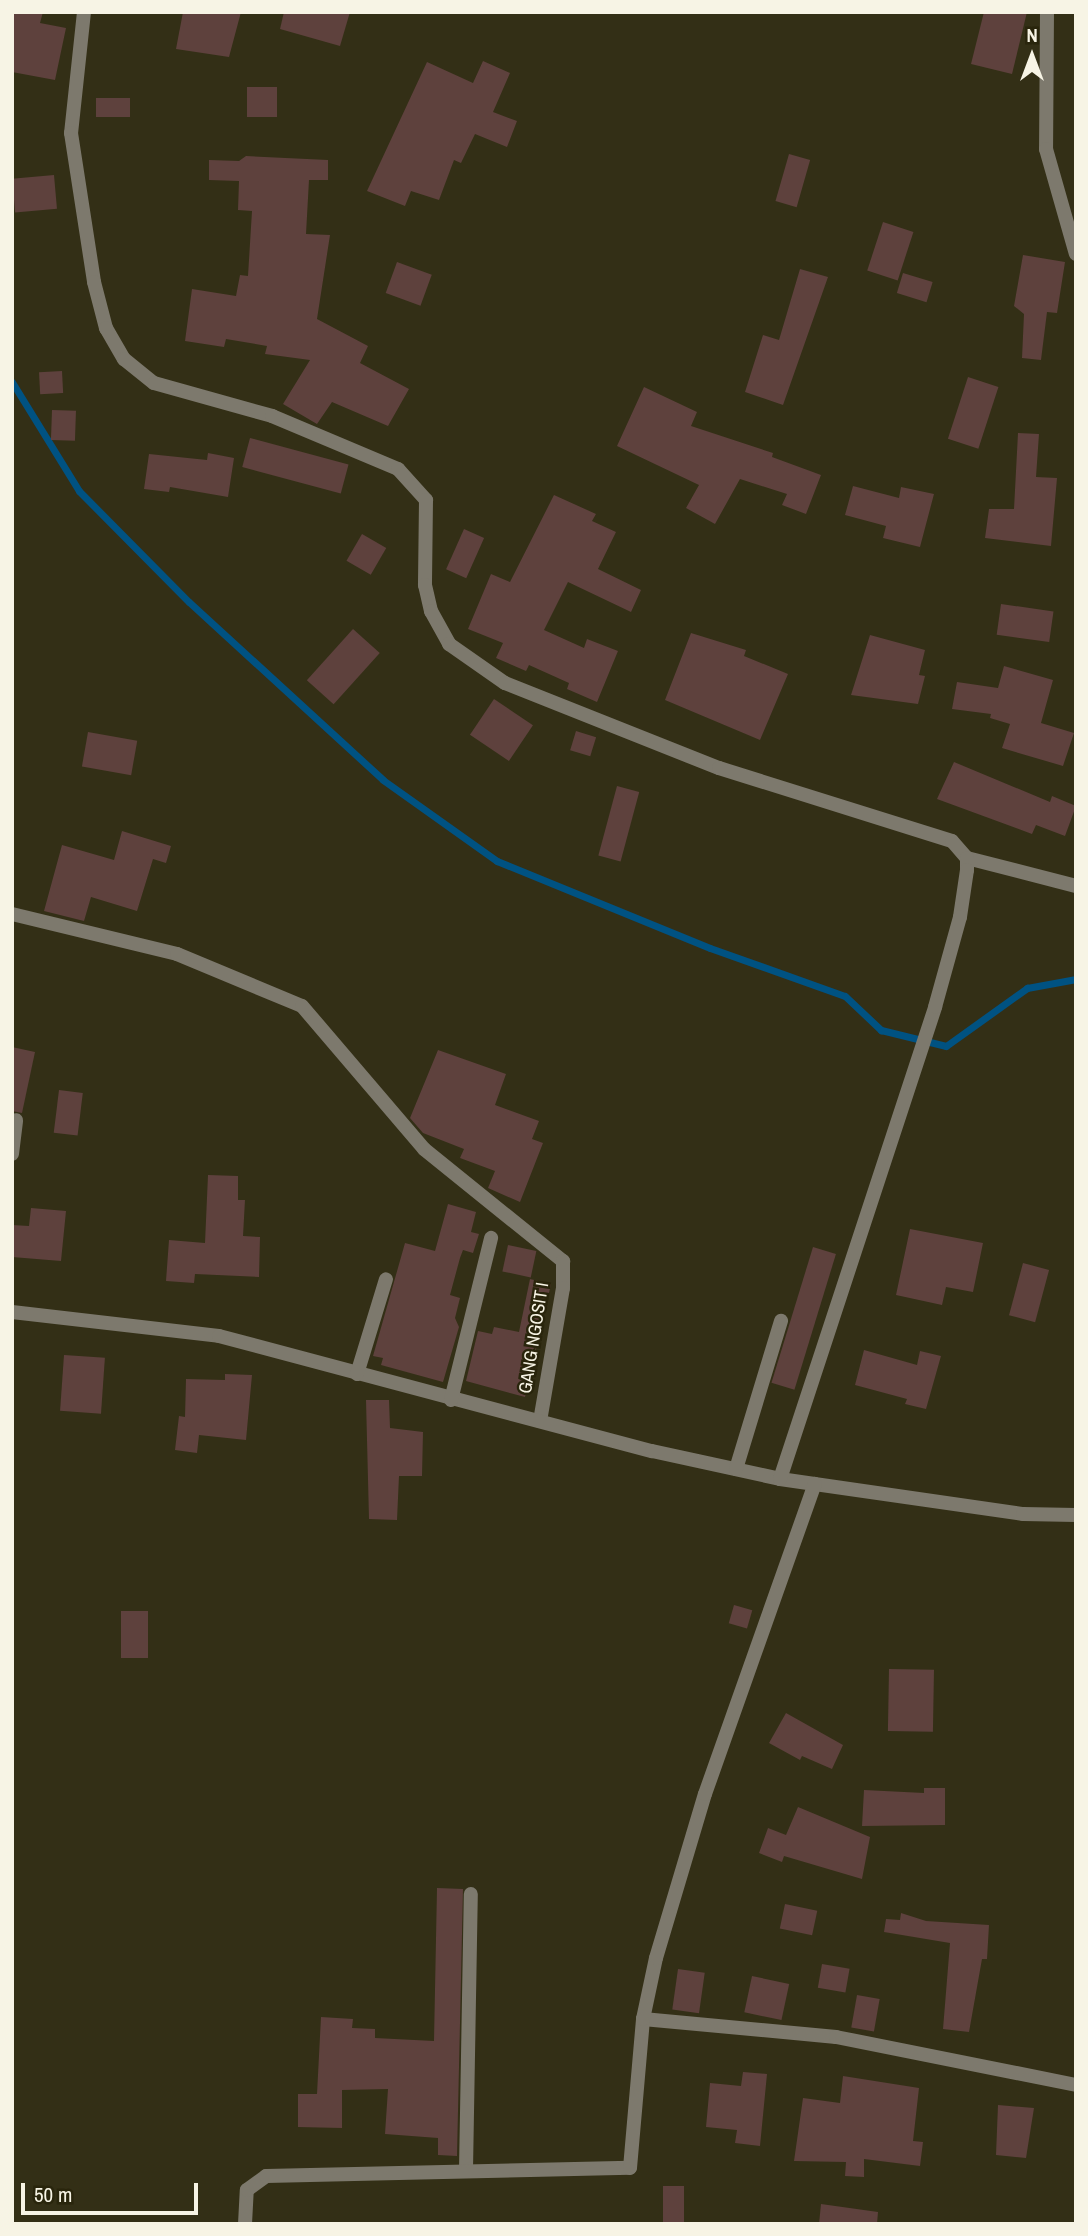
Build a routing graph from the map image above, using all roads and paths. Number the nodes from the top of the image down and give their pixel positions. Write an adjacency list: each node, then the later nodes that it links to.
1 (84, 12): 4 (street)
2 (1047, 12): 3 (street)
3 (1076, 254)
4 (967, 858): 5 (street); 17 (street)
5 (1076, 886)
6 (12, 914): 15 (street, GANG NGOSIT I)
7 (16, 1120): 8 (street)
8 (12, 1154)
9 (491, 1238): 14 (street)
10 (386, 1279): 13 (street)
11 (12, 1312): 13 (street)
12 (780, 1321): 16 (street)
13 (357, 1374): 14 (street)
14 (451, 1400): 15 (street)
15 (540, 1421): 16 (street)
16 (736, 1469): 17 (street)
17 (780, 1479): 18 (street)
18 (815, 1484): 19 (street); 21 (street)
19 (1076, 1515)
20 (471, 1895): 23 (street)
21 (643, 2019): 22 (street); 23 (street)
22 (1076, 2085)
23 (466, 2170): 24 (street)
24 (246, 2224)

